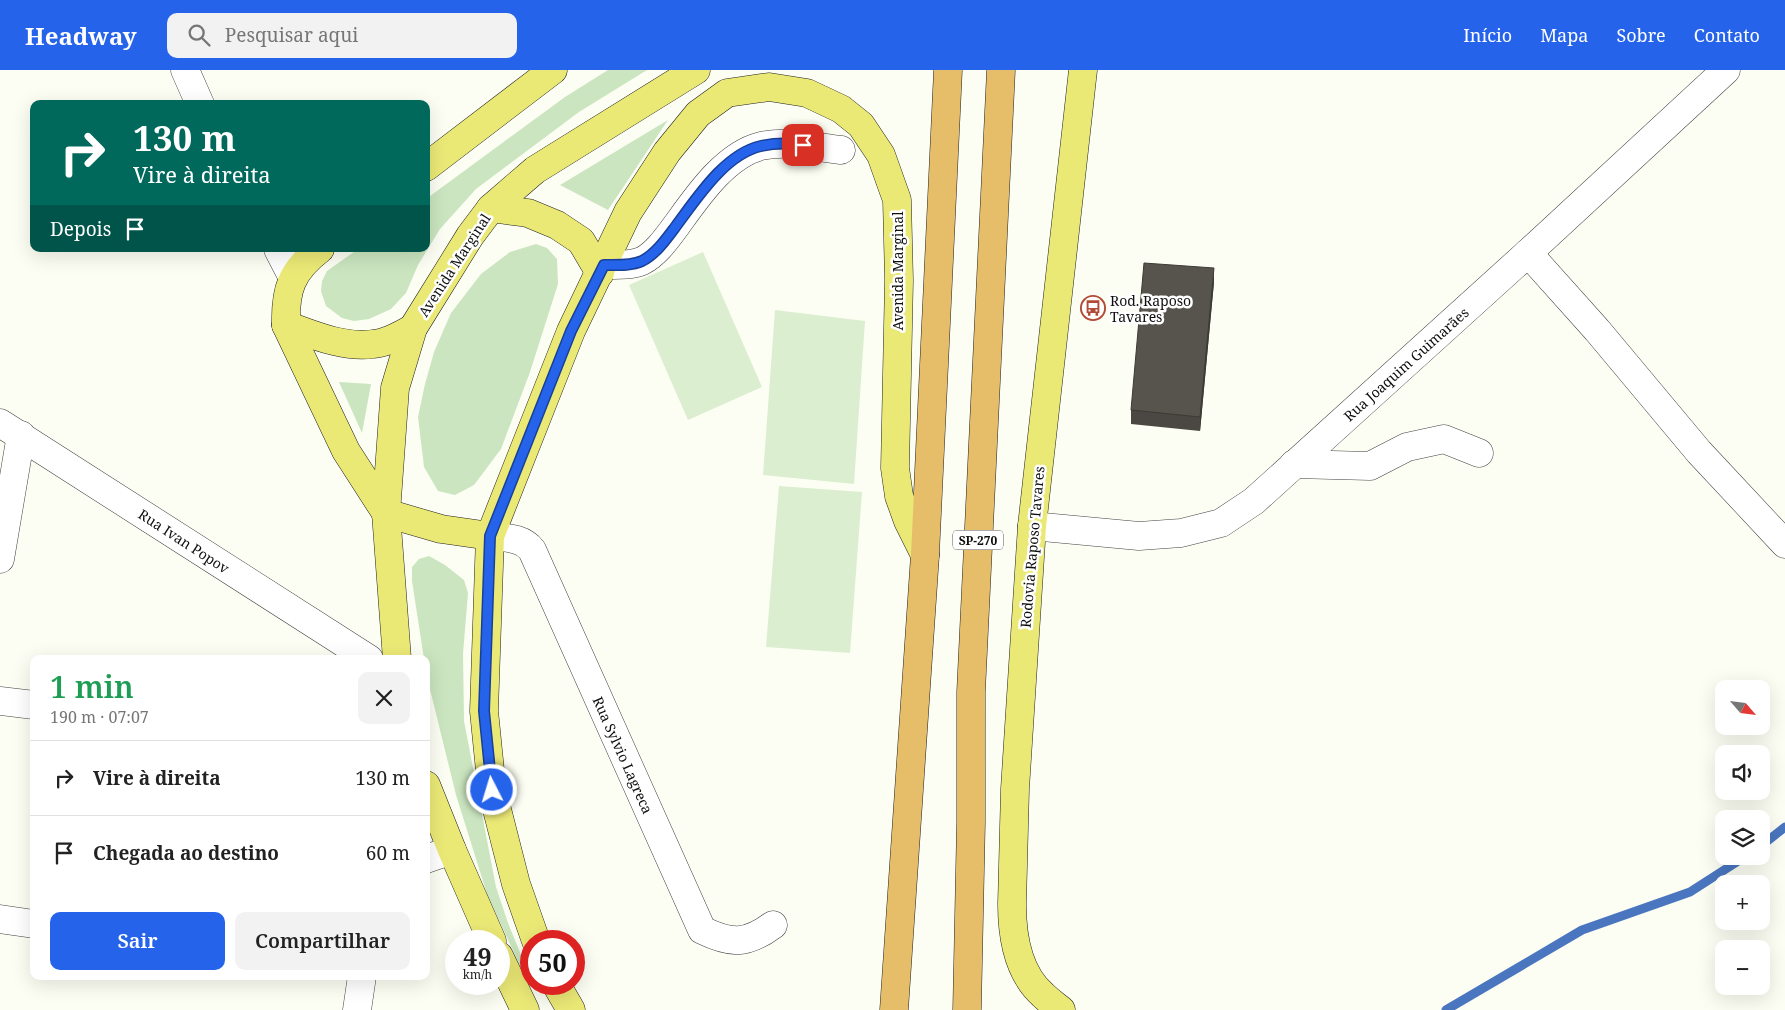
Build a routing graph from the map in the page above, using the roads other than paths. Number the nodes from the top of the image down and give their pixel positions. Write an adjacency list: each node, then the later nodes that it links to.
1 (185, 70): 8 (street)
2 (553, 70): 10 (main road)
3 (696, 70): 11 (main road, Avenida Marginal)
4 (948, 70): 26 (highway)
5 (1002, 70): 43 (highway, SP-270)
6 (1083, 70): 23 (main road, Rodovia Raposo Tavares)
7 (1726, 70): 14 (street, Rua Joaquim Guimarães)
8 (198, 100)
9 (841, 150): 15 (street)
10 (430, 164)
11 (491, 208): 15 (main road); 18 (main road, Avenida Marginal)
12 (280, 252): 16 (street)
13 (316, 252): 16 (main road, Avenida Marginal)
14 (1528, 253): 21 (street, Rua Joaquim Guimarães); 25 (street)
15 (602, 269): 24 (main road, Avenida Marginal); 26 (main road, Avenida Marginal)
16 (293, 278): 17 (main road, Avenida Marginal)
17 (286, 326): 18 (main road, Avenida Marginal); 22 (main road, Avenida Marginal)
18 (413, 328): 22 (main road, Avenida Marginal)
19 (10, 429): 27 (street); 28 (street, Rua Ivan Popov)
20 (1479, 454): 21 (street)
21 (1294, 464): 23 (street, Rua Joaquim Guimarães)
22 (386, 513): 24 (main road); 29 (main road, Avenida Marginal)
23 (1032, 526): 48 (main road, Rodovia Raposo Tavares)
24 (490, 536): 37 (street, Rua Sylvio Lagreca); 39 (main road, Avenida Marginal)
25 (1785, 544)
26 (925, 555): 47 (highway)
27 (0, 559)
28 (363, 655)
29 (397, 655)
30 (0, 701): 31 (street)
31 (30, 705)
32 (430, 795): 33 (main road)
33 (452, 850): 34 (street); 38 (main road)
34 (430, 858)
35 (0, 919): 36 (street)
36 (30, 923)
37 (773, 926)
38 (487, 930)
39 (532, 930)
40 (510, 979): 45 (main road)
41 (361, 980): 44 (street)
42 (562, 995): 46 (main road)
43 (967, 1006)
44 (357, 1010)
45 (525, 1010)
46 (571, 1010)
47 (894, 1010)
48 (1061, 1010)

